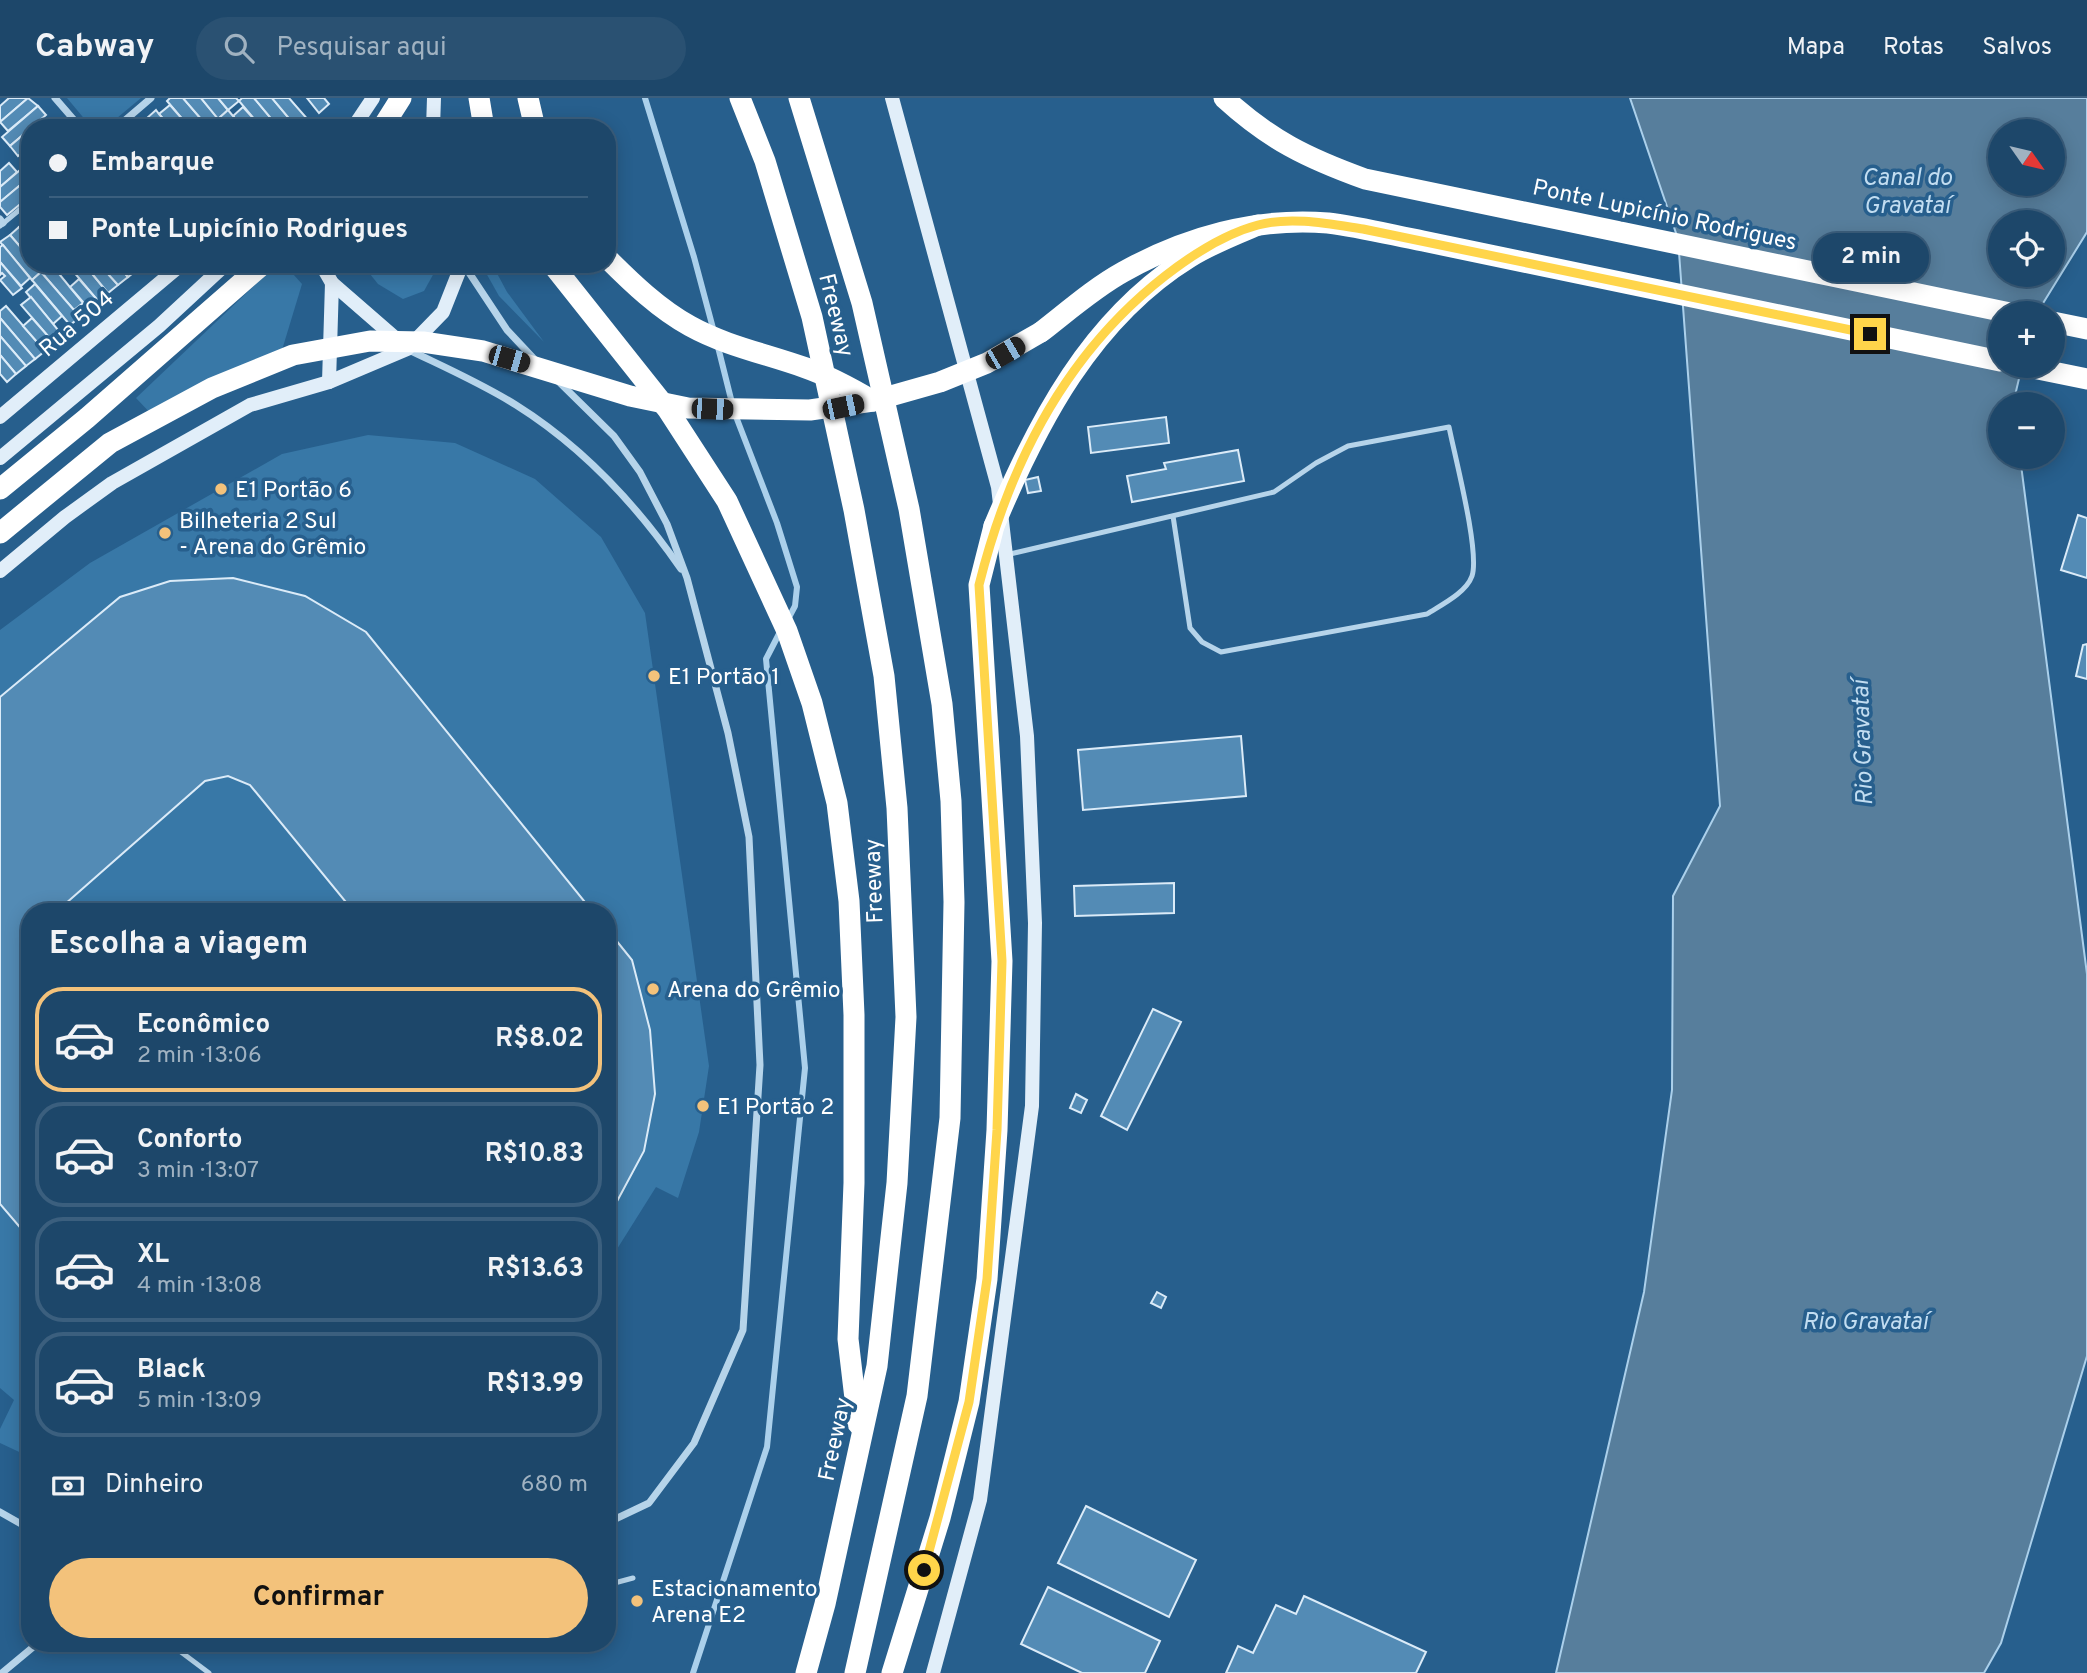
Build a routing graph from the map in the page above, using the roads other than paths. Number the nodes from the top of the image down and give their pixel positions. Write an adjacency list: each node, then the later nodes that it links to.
1 (55, 98): 12 (street)
2 (151, 98): 13 (street)
3 (373, 98): 14 (street)
4 (401, 98): 15 (highway)
5 (434, 98): 16 (street)
6 (479, 98): 17 (highway)
7 (528, 98): 18 (highway)
8 (740, 98): 48 (highway, Freeway)
9 (799, 98): 59 (highway, Freeway)
10 (892, 98): 45 (street)
11 (1224, 98): 31 (highway, Ponte Lupicínio Rodrigues)
12 (73, 119)
13 (126, 119)
14 (358, 119)
15 (388, 119)
16 (433, 119)
17 (482, 119)
18 (533, 119)
19 (21, 208): 20 (lane)
20 (1, 223)
21 (1258, 225): 35 (highway); 39 (highway, bridge); 60 (highway, bridge)
22 (616, 267): 39 (highway, bridge)
23 (171, 273): 40 (street, Rua 504)
24 (216, 273): 41 (street)
25 (253, 273): 42 (highway)
26 (326, 273): 30 (street)
27 (459, 273): 34 (street)
28 (469, 273): 47 (street)
29 (559, 273): 48 (highway)
30 (332, 283): 34 (street); 38 (street)
31 (1988, 308)
32 (2065, 324): 33 (highway)
33 (2087, 329)
34 (407, 349): 38 (street); 47 (street)
35 (1988, 359)
36 (2065, 375): 37 (highway)
37 (2087, 379)
38 (329, 383): 46 (street)
39 (873, 401): 44 (highway, bridge)
40 (0, 417)
41 (0, 458)
42 (0, 489)
43 (1173, 516): 43 (lane); 45 (lane)
44 (0, 533)
45 (1004, 555): 61 (street)
46 (0, 571)
47 (687, 578): 50 (street)
48 (860, 1443): 58 (highway, Freeway)
49 (0, 1512): 51 (street)
50 (616, 1519)
51 (21, 1524)
52 (633, 1578): 53 (lane)
53 (616, 1583)
54 (26, 1652): 56 (street)
55 (181, 1652): 57 (lane)
56 (2, 1673)
57 (209, 1673)
58 (806, 1673)
59 (855, 1673)
60 (892, 1673)
61 (933, 1673)

